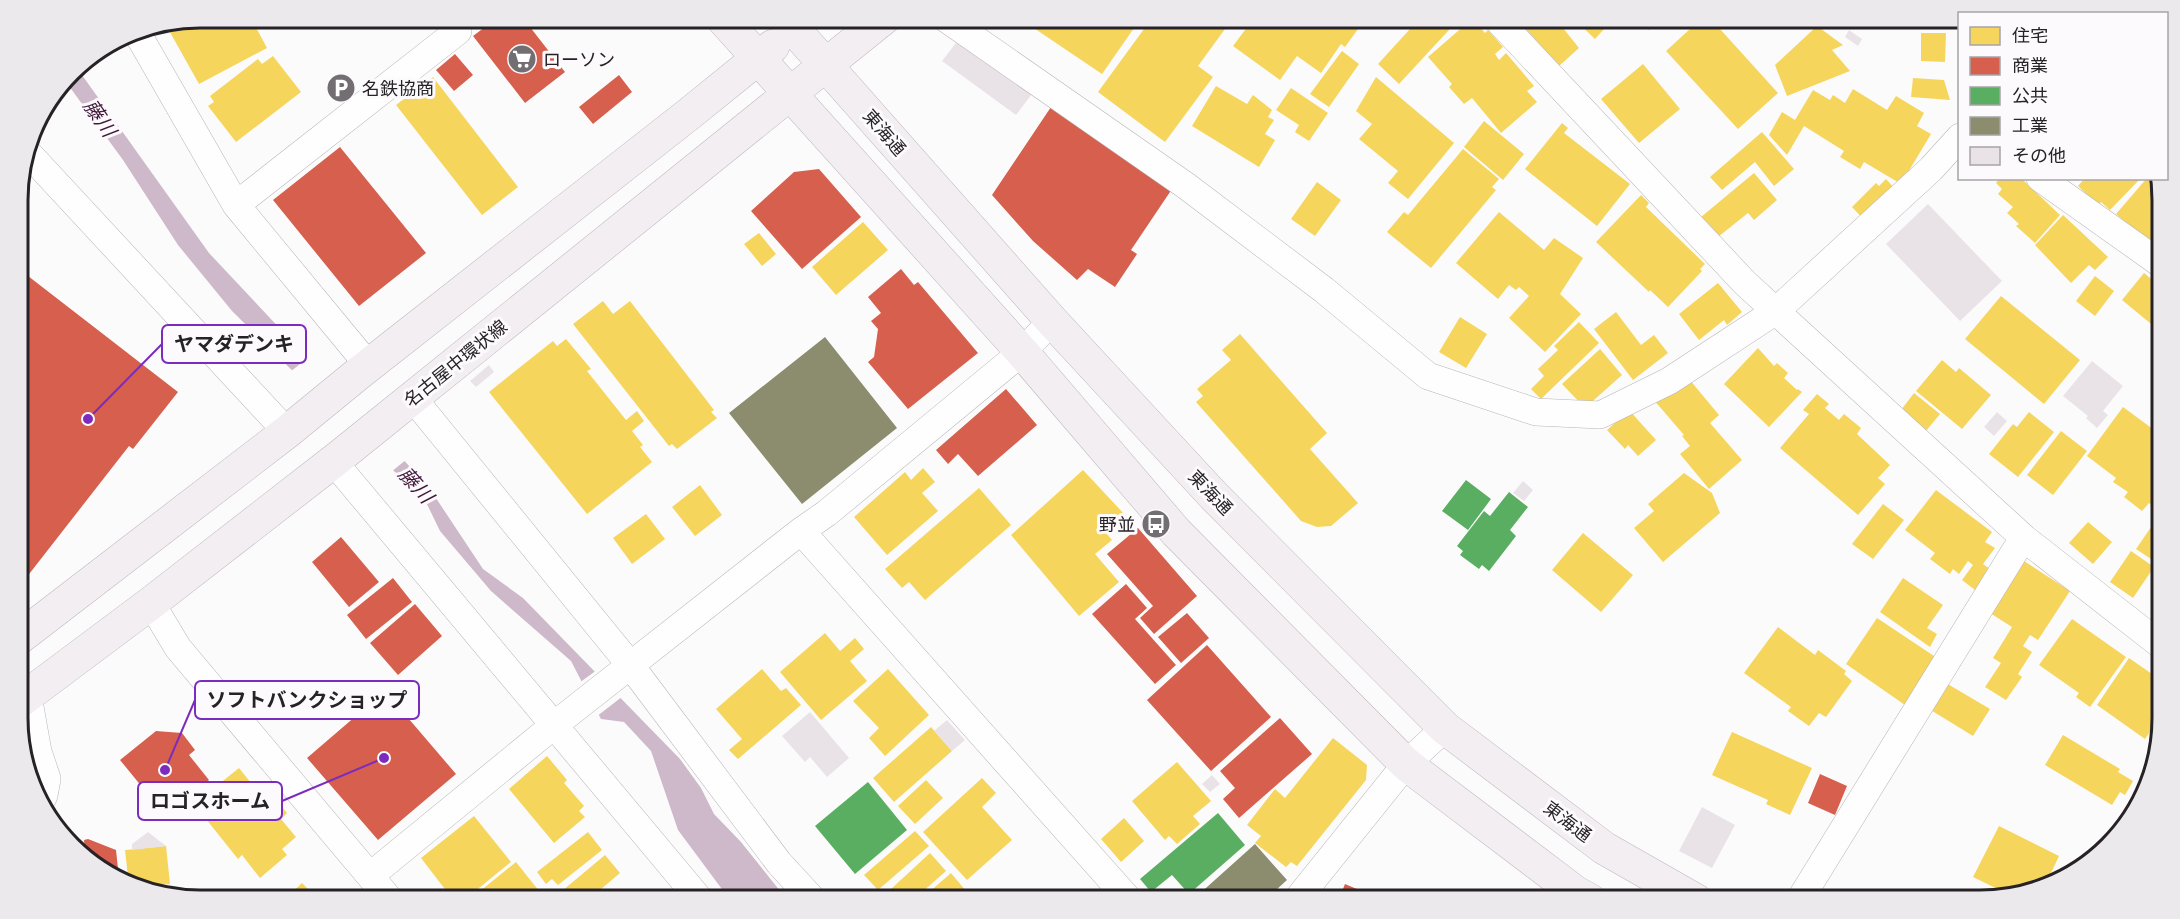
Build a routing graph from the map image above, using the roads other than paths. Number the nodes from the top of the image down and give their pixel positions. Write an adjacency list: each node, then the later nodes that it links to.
1 (455, 28): 15 (street)
2 (731, 28): 9 (main road)
3 (788, 28): 9 (main road)
4 (800, 28): 10 (main road, 東海通)
5 (871, 28): 10 (main road, 名古屋中環状線)
6 (959, 28): 17 (street)
7 (1505, 28): 17 (street)
8 (141, 40): 15 (street)
9 (757, 59): 11 (main road); 20 (main road)
10 (825, 65): 11 (main road, 名古屋中環状線); 18 (main road, 東海通)
11 (789, 94): 19 (main road); 21 (main road, 名古屋中環状線)
12 (1958, 138): 17 (street)
13 (34, 159): 22 (street)
14 (2043, 180): 16 (street)
15 (236, 205): 20 (street)
16 (2152, 258)
17 (1776, 311): 25 (street)
18 (1052, 321): 19 (street); 32 (main road, 東海通)
19 (1022, 352): 24 (street); 34 (main road)
20 (364, 370): 22 (main road)
21 (404, 403): 23 (main road, 名古屋中環状線); 29 (street)
22 (294, 427): 27 (main road)
23 (336, 459): 26 (main road, 名古屋中環状線); 31 (street)
24 (801, 531): 29 (street); 40 (street)
25 (2025, 539): 28 (street); 44 (street)
26 (151, 603): 30 (main road, 名古屋中環状線); 36 (street)
27 (28, 631)
28 (2152, 638)
29 (624, 671): 31 (street); 39 (street)
30 (28, 691)
31 (560, 721): 36 (street); 38 (street)
32 (1445, 728): 34 (street); 43 (main road, 東海通)
33 (29, 731): 35 (street)
34 (1406, 764): 41 (street); 42 (main road)
35 (43, 786)
36 (370, 876): 37 (street)
37 (382, 890)
38 (692, 890)
39 (804, 890)
40 (1120, 890)
41 (1305, 890)
42 (1572, 890)
43 (1678, 890)
44 (1806, 890)

